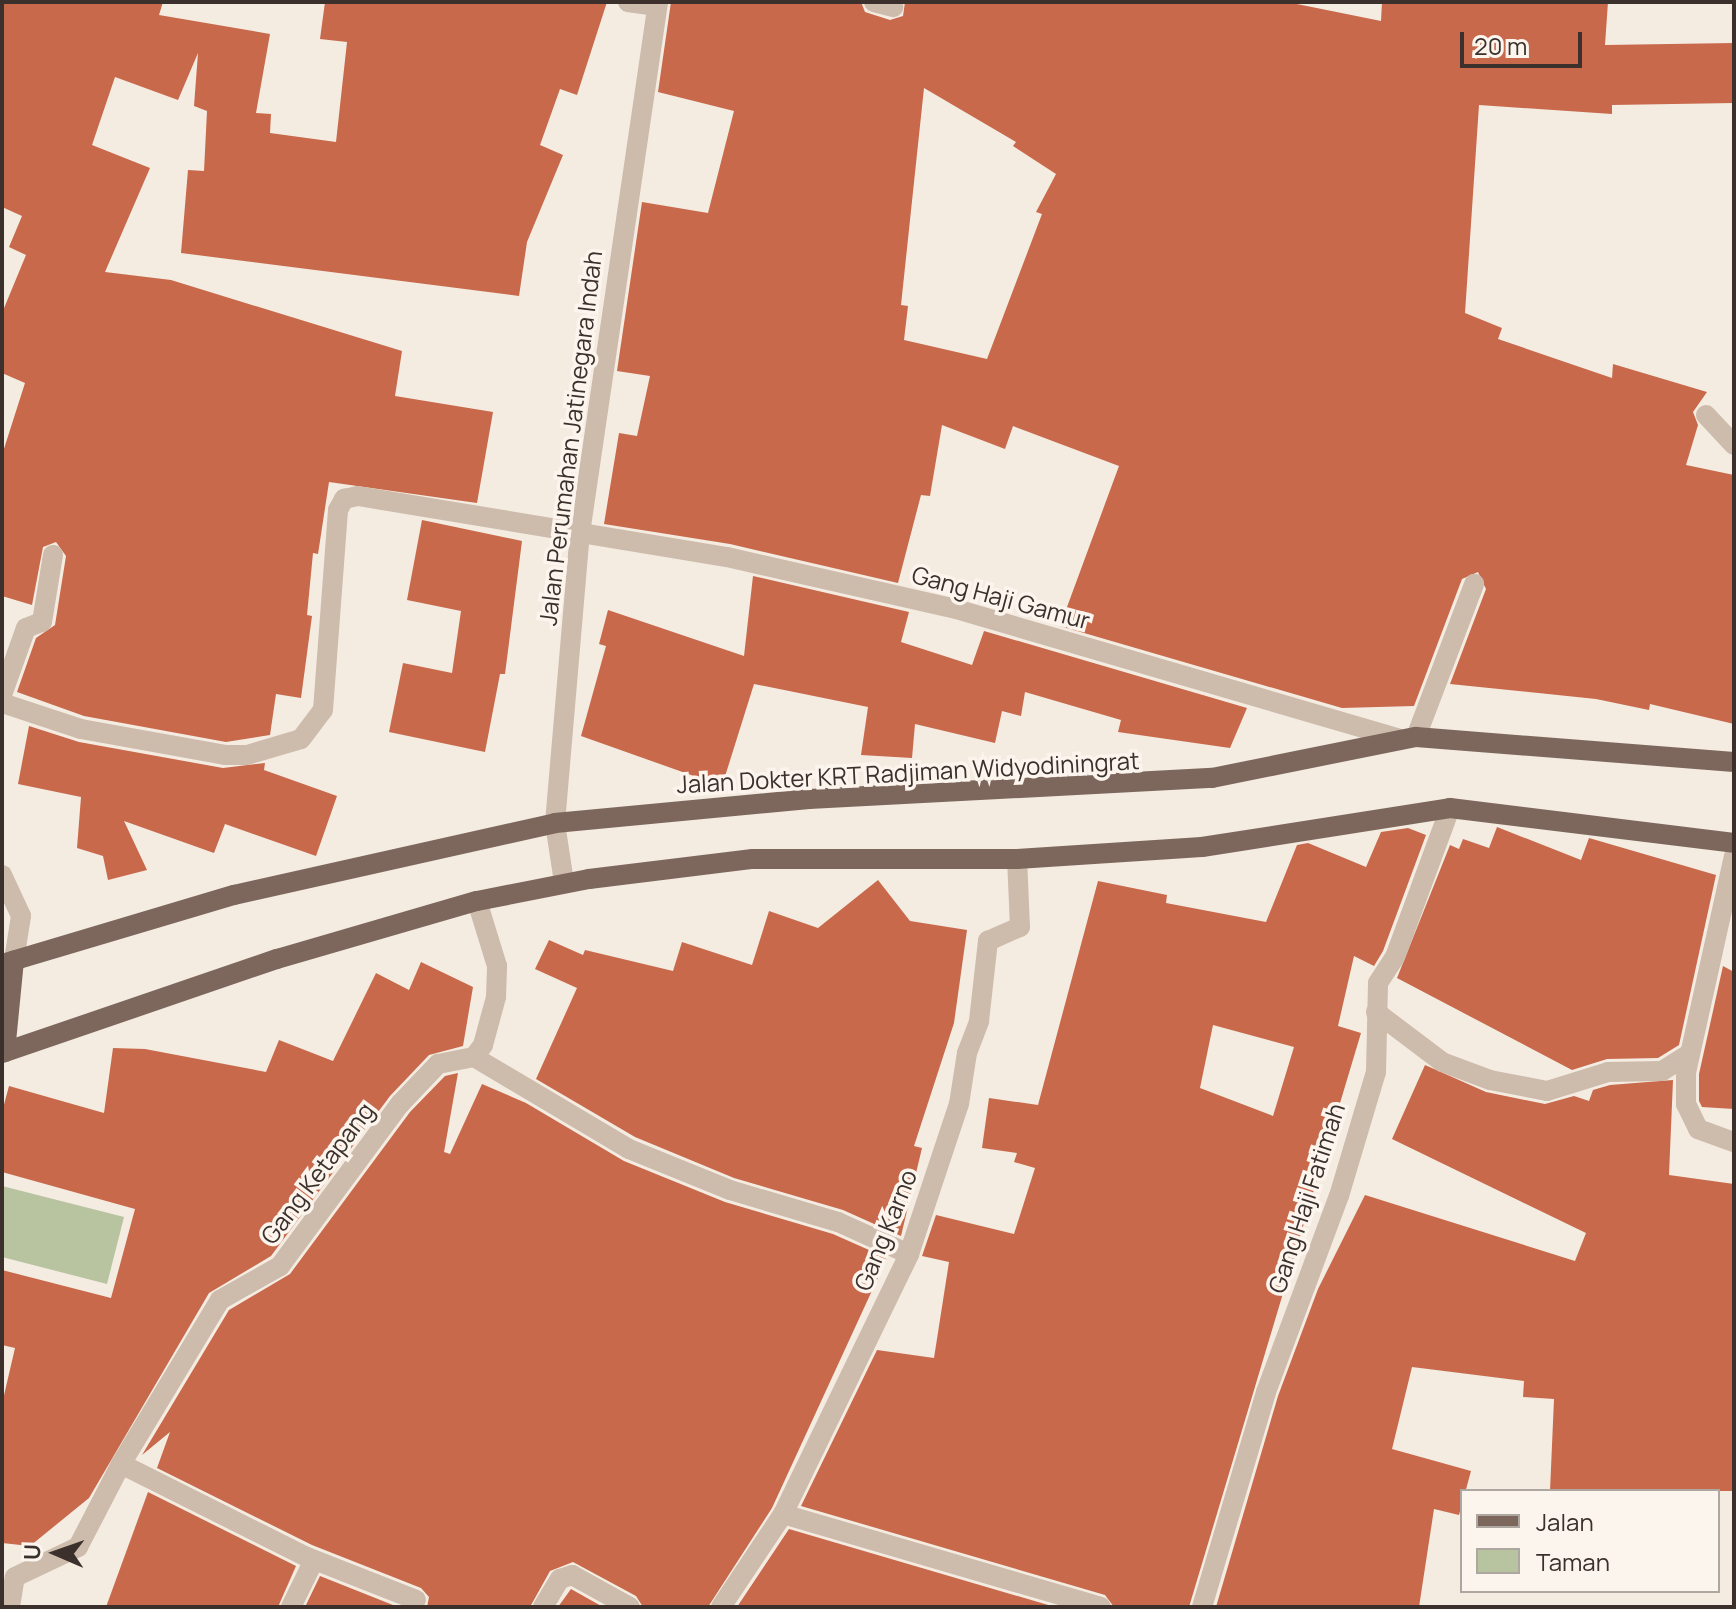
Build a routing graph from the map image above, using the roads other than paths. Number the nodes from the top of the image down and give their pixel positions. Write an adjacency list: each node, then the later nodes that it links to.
1 (628, 2): 2 (street)
2 (658, 4): 5 (street, Jalan Perumahan Jatinegara Indah)
3 (1706, 415): 4 (street)
4 (1734, 445)
5 (580, 533): 9 (street, Gang Haji Gamur); 10 (street, Gang Haji Gamur); 13 (street, Jalan Perumahan Jatinegara Indah)
6 (53, 555): 8 (street)
7 (1474, 584): 10 (street)
8 (2, 695)
9 (2, 703)
10 (1409, 738): 11 (main road, Jalan Dokter KRT Radjiman Widyodiningrat); 13 (main road, Jalan Dokter KRT Radjiman Widyodiningrat)
11 (1734, 762)
12 (1450, 808): 14 (main road); 16 (main road); 21 (street, Gang Haji Fatimah)
13 (555, 823): 18 (street, Jalan Perumahan Jatinegara Indah); 20 (main road, Jalan Dokter KRT Radjiman Widyodiningrat)
14 (1734, 843)
15 (1734, 856): 22 (street)
16 (1017, 859): 18 (main road); 26 (street, Gang Karno)
17 (2, 875): 20 (street)
18 (564, 882): 19 (main road)
19 (477, 901): 23 (main road); 24 (street)
20 (8, 962): 23 (main road)
21 (1376, 1012): 22 (street); 38 (street, Gang Haji Fatimah)
22 (1688, 1055): 25 (street)
23 (3, 1057)
24 (474, 1057): 26 (street); 27 (street, Gang Ketapang)
25 (1734, 1142)
26 (909, 1254): 28 (street, Gang Karno)
27 (121, 1464): 29 (street); 30 (street, Gang Ketapang)
28 (783, 1514): 36 (street, Gang Karno); 37 (street)
29 (314, 1560): 31 (street); 33 (street)
30 (8, 1575): 32 (street, Gang Ketapang)
31 (416, 1600)
32 (10, 1607)
33 (291, 1607)
34 (543, 1607): 35 (street)
35 (630, 1607)
36 (721, 1607)
37 (1101, 1607)
38 (1202, 1607)

